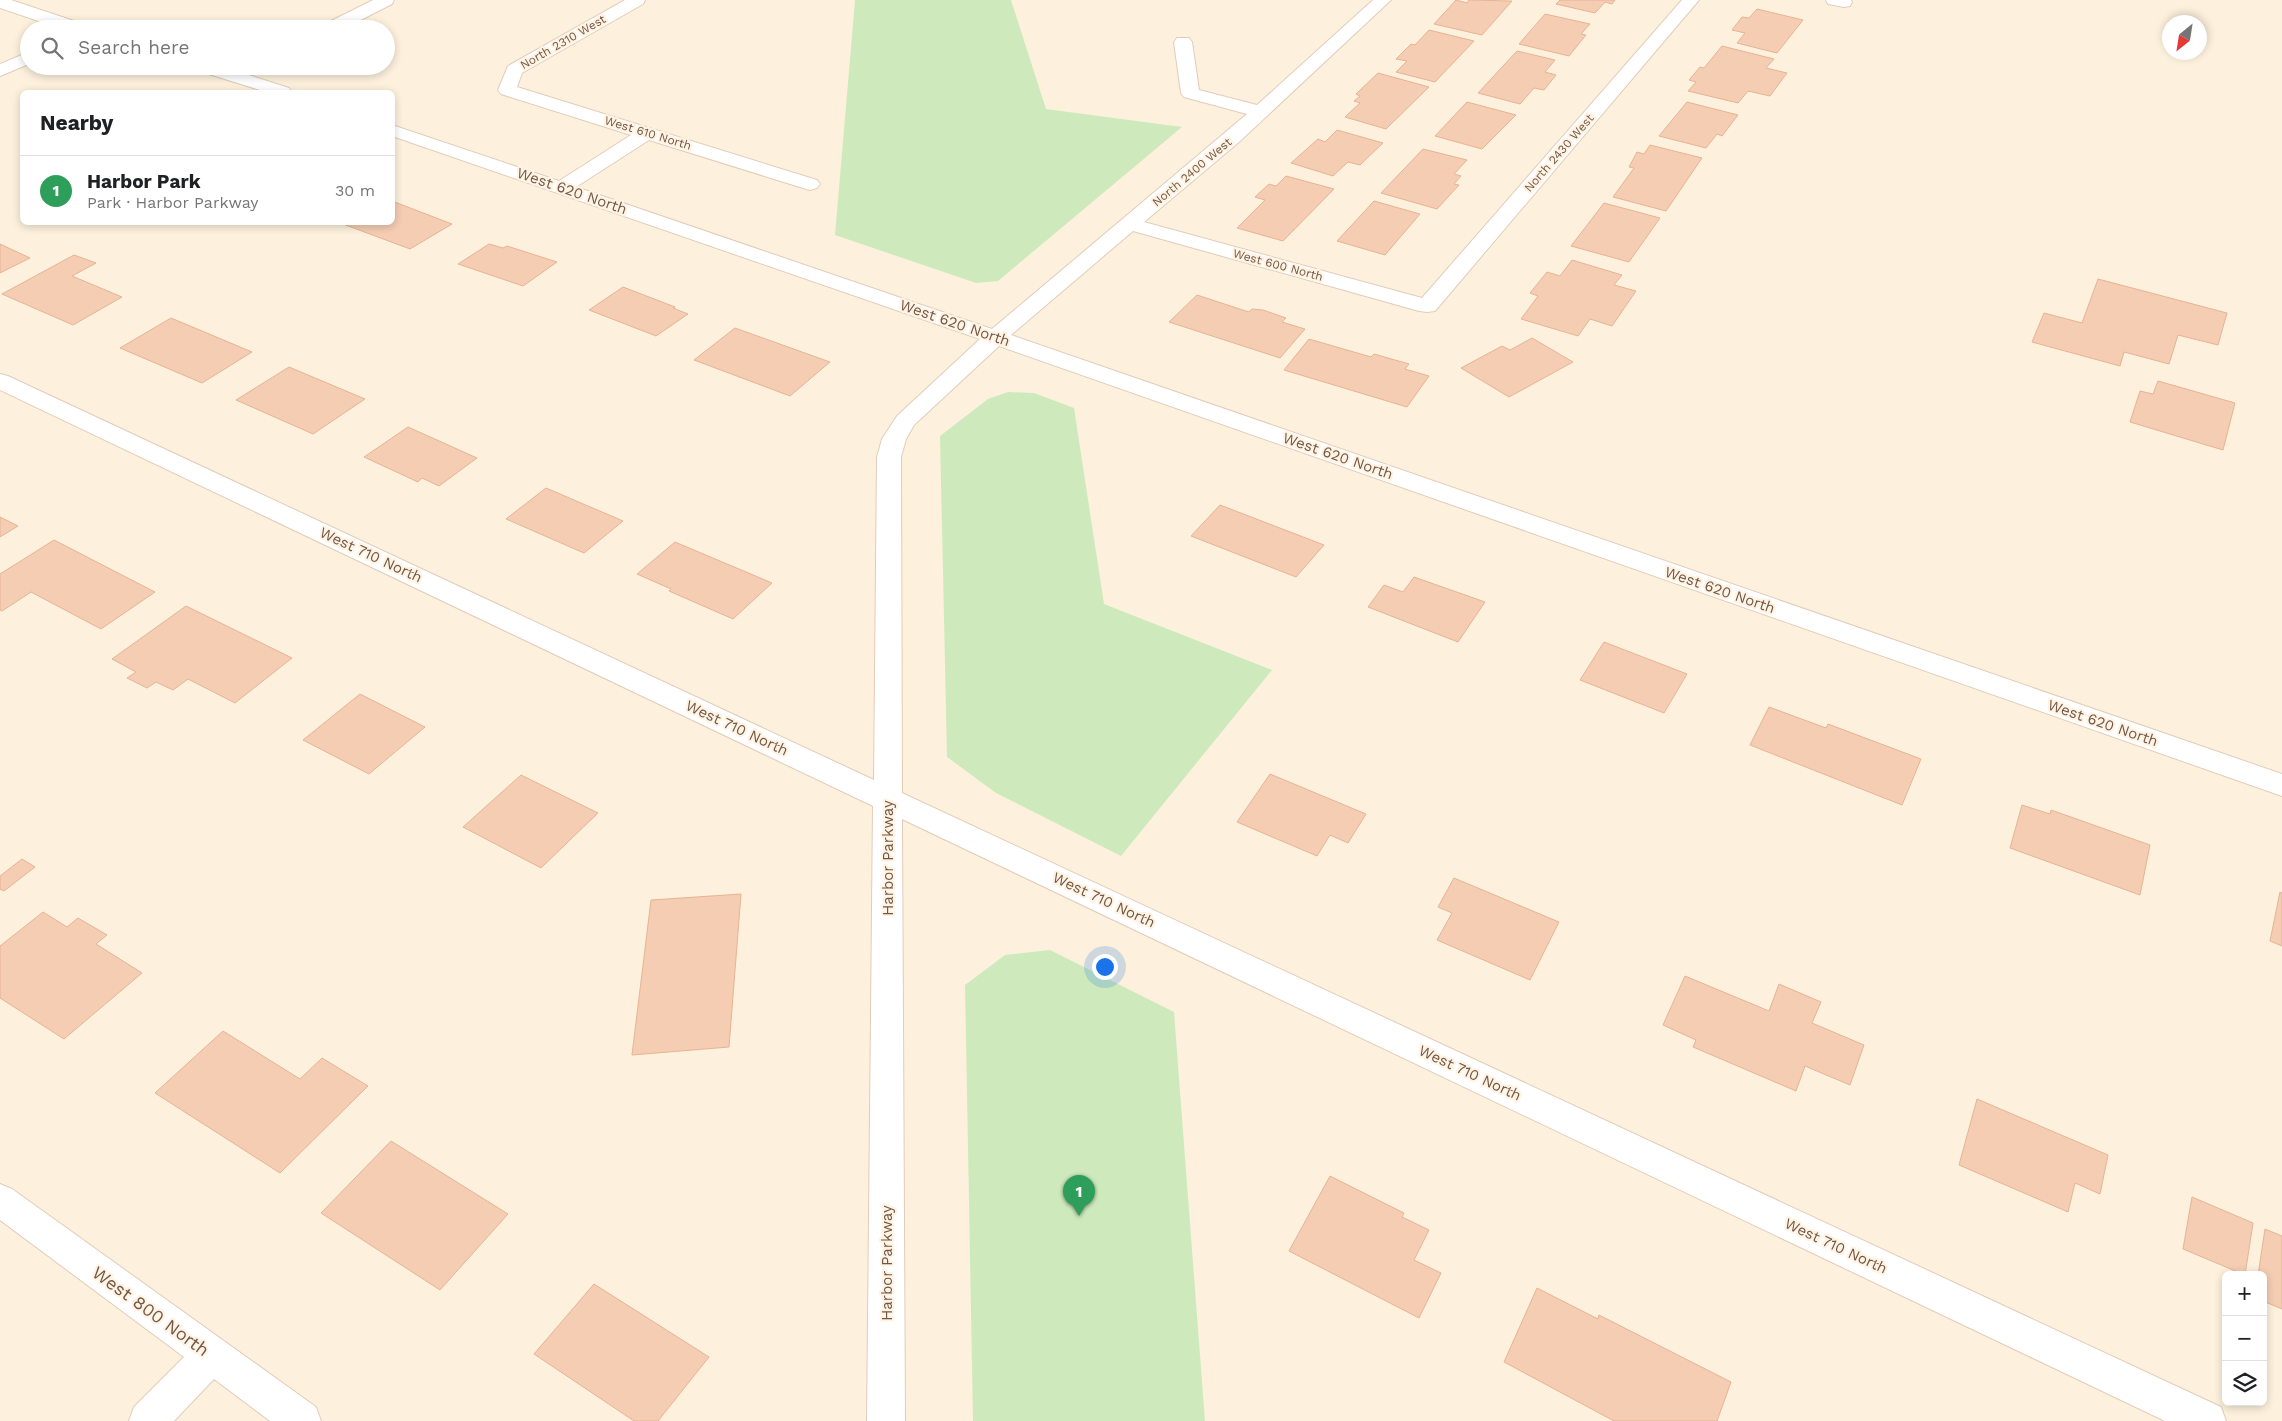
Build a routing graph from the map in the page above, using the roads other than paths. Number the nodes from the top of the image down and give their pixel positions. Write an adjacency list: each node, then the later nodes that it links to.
1 (386, 0): 7 (street)
2 (637, 0): 10 (street, North 2310 West)
3 (1383, 0): 15 (street, North 2400 West)
4 (1691, 0): 21 (street, North 2430 West)
5 (0, 2): 6 (street)
6 (53, 20)
7 (347, 20)
8 (1183, 42): 15 (street)
9 (20, 61): 11 (street)
10 (514, 70): 17 (street, West 610 North)
11 (0, 71)
12 (231, 75): 13 (street)
13 (234, 76): 14 (street)
14 (276, 90)
15 (1261, 112): 20 (street, North 2400 West)
16 (395, 131): 19 (street, West 620 North)
17 (647, 133): 18 (street, West 610 North); 19 (street)
18 (810, 184)
19 (562, 187): 22 (street, West 620 North)
20 (1128, 224): 21 (street, West 600 North); 22 (street, North 2400 West)
21 (1427, 306)
22 (995, 337): 24 (street, West 620 North); 25 (street, Harbor Parkway)
23 (0, 381): 25 (street, West 710 North)
24 (2282, 785)
25 (889, 799): 30 (street, Harbor Parkway); 31 (street, West 710 North)
26 (0, 1200): 27 (street, West 800 North)
27 (211, 1355): 28 (street); 29 (street, West 800 North)
28 (148, 1421)
29 (302, 1421)
30 (886, 1421)
31 (2207, 1421)

